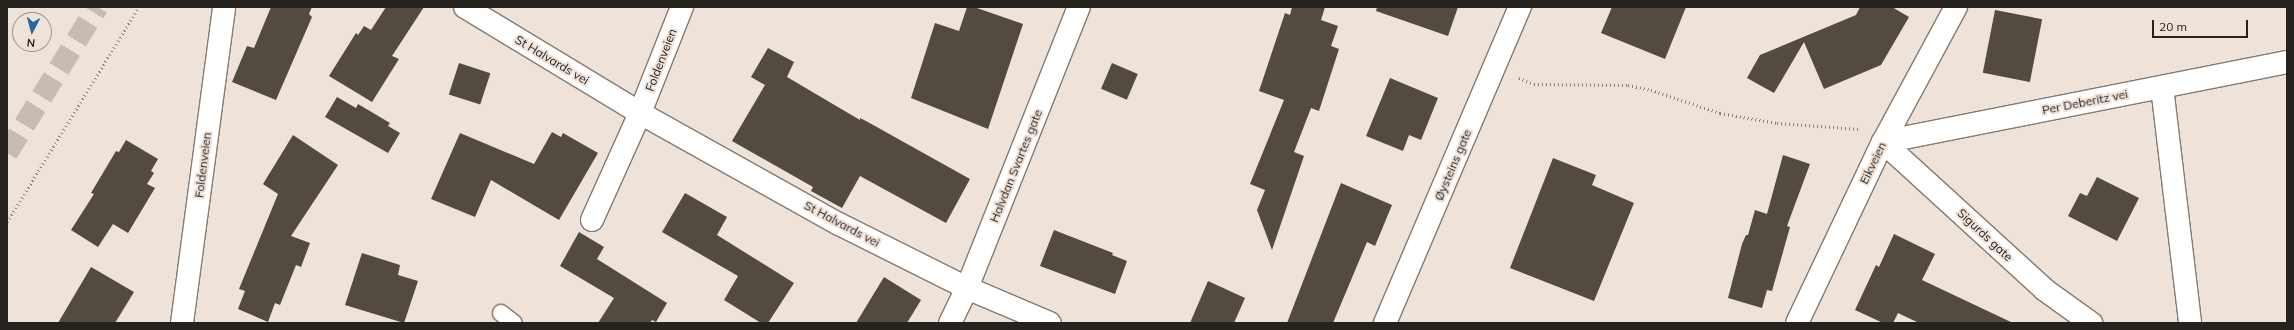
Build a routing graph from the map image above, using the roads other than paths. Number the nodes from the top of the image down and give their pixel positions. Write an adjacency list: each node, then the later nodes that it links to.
1 (224, 7): 14 (street, Foldenveien)
2 (465, 7): 9 (street, St Halvards vei)
3 (682, 7): 9 (street, Foldenveien)
4 (1079, 7): 12 (street, Halvdan Svartes gate)
5 (1520, 7): 18 (street, Øysteins gate)
6 (1956, 7): 10 (street, Eikveien)
7 (2287, 62): 8 (street, Per Deberitz vei)
8 (2162, 87): 10 (street, Per Deberitz vei); 21 (street)
9 (640, 113): 11 (street); 12 (street, St Halvards vei)
10 (1883, 142): 19 (street, Eikveien); 20 (street, Sigurds gate)
11 (592, 220)
12 (967, 288): 16 (street, Halvdan Svartes gate); 17 (street, St Halvards vei)
13 (501, 313): 15 (lane)
14 (182, 323)
15 (514, 323)
16 (950, 323)
17 (1050, 323)
18 (1385, 323)
19 (1797, 323)
20 (2091, 323)
21 (2190, 323)

